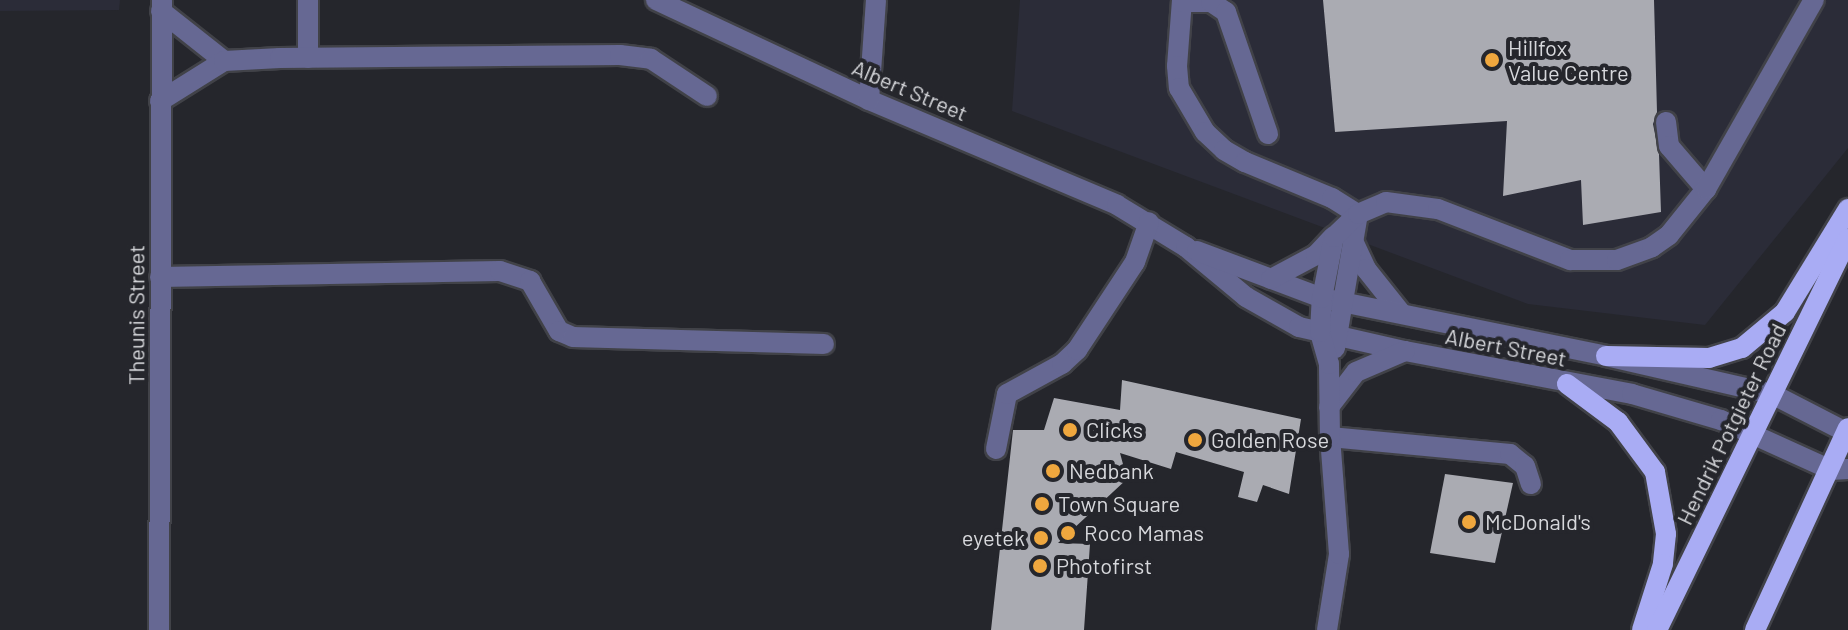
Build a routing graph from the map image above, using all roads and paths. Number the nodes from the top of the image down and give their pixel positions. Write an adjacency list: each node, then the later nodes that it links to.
1 (308, 0): 7 (street)
2 (656, 0): 10 (street, Albert Street)
3 (876, 0): 10 (street)
4 (1182, 1): 13 (street); 16 (street)
5 (1808, 1): 14 (street)
6 (162, 6): 8 (street); 11 (street, Theunis Street)
7 (308, 58): 8 (street); 9 (street)
8 (224, 61): 11 (street)
9 (707, 96)
10 (869, 100): 17 (street, Albert Street)
11 (160, 101): 22 (street, Theunis Street)
12 (1666, 122): 14 (street)
13 (1268, 134)
14 (1706, 189): 16 (street)
15 (1848, 209): 30 (main road)
16 (1358, 214): 18 (street); 20 (street)
17 (1149, 222): 21 (street, Albert Street); 37 (street)
18 (1334, 237): 23 (street); 24 (street)
19 (1848, 239): 32 (main road, Hendrik Potgieter Road)
20 (1354, 243): 25 (street); 26 (street)
21 (1186, 247): 23 (street, Albert Street); 27 (street, Albert Street)
22 (160, 277): 28 (street); 40 (street, Theunis Street)
23 (1271, 279): 24 (street, Albert Street)
24 (1322, 298): 25 (street, Albert Street); 27 (street)
25 (1344, 303): 26 (street, Albert Street); 27 (street)
26 (1401, 313): 30 (street, Albert Street)
27 (1329, 333): 29 (street, Albert Street); 33 (street)
28 (824, 344)
29 (1405, 351): 31 (street, Albert Street); 33 (street)
30 (1606, 356): 32 (street, Albert Street)
31 (1567, 384): 35 (street, Albert Street); 42 (main road)
32 (1772, 394): 34 (street, Albert Street); 35 (main road, Hendrik Potgieter Road)
33 (1329, 407): 36 (street)
34 (1847, 431): 38 (main road)
35 (1753, 435): 38 (street, Albert Street); 43 (main road, Hendrik Potgieter Road)
36 (1330, 437): 39 (street); 41 (street)
37 (996, 449)
38 (1839, 469): 44 (main road)
39 (1531, 484)
40 (159, 630)
41 (1327, 630)
42 (1642, 630)
43 (1657, 630)
44 (1755, 630)

